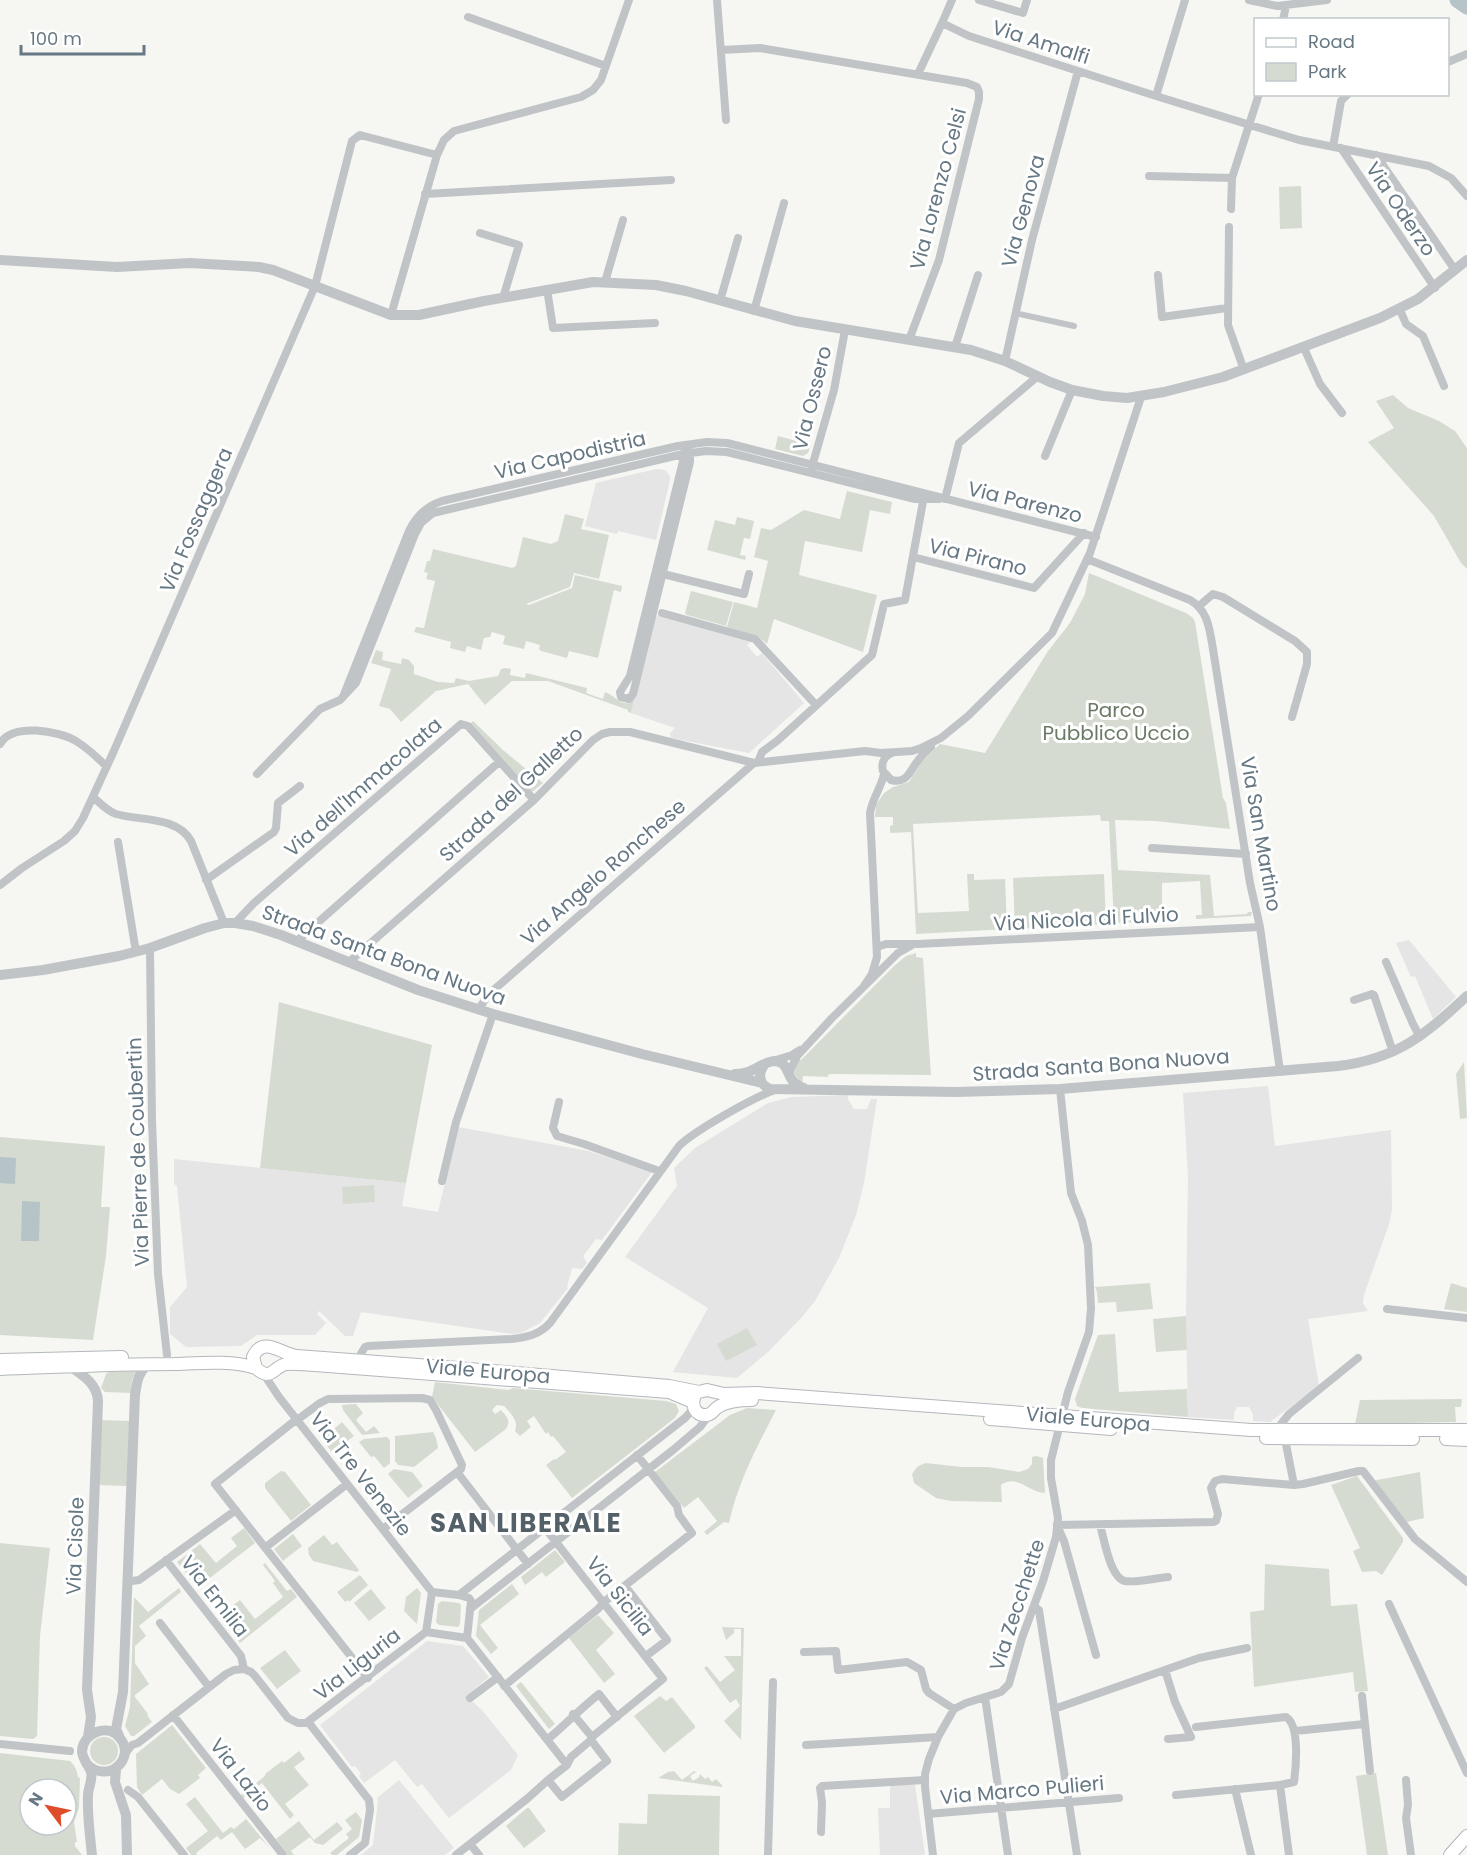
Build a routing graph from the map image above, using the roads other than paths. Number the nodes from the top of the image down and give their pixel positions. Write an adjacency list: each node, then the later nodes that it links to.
1 (629, 0): 16 (street)
2 (717, 0): 13 (street)
3 (952, 0): 12 (street)
4 (979, 0): 5 (street)
5 (1027, 0)
6 (1185, 0): 19 (street)
7 (1249, 0): 9 (street)
8 (1327, 0): 9 (street)
9 (1286, 6): 11 (street)
10 (468, 18): 16 (street)
11 (1283, 18)
12 (942, 23): 17 (street, Via Amalfi); 18 (street)
13 (721, 50): 18 (street, Via Lorenzo Celsi); 22 (street)
14 (1467, 54): 15 (street)
15 (1449, 62)
16 (606, 66): 25 (street)
17 (1078, 71): 19 (street, Via Amalfi); 52 (street, Via Genova)
18 (918, 74): 57 (street, Via Lorenzo Celsi)
19 (1155, 96): 23 (street, Via Amalfi)
20 (1258, 96): 23 (street)
21 (1346, 96): 24 (street)
22 (726, 120)
23 (1249, 125): 24 (street, Via Amalfi); 28 (street)
24 (1337, 147): 26 (street, Via Amalfi); 45 (street, Via Oderzo)
25 (436, 155): 30 (street); 44 (street, Via Fossaggera)
26 (1376, 155): 31 (street, Via Amalfi); 40 (street)
27 (1149, 176): 28 (street)
28 (1232, 178): 33 (street)
29 (671, 180): 30 (street)
30 (425, 194): 53 (street)
31 (1467, 196)
32 (784, 203): 51 (street)
33 (1231, 208)
34 (623, 220): 43 (street)
35 (1229, 227): 49 (street)
36 (480, 233): 47 (street)
37 (738, 238): 48 (street)
38 (0, 260): 44 (street)
39 (1467, 260): 40 (street)
40 (1455, 270): 45 (street)
41 (978, 275): 58 (street)
42 (1158, 275): 49 (street)
43 (605, 282): 46 (street); 48 (street)
44 (315, 286): 53 (street); 95 (street, Via Fossaggera)
45 (1434, 288): 50 (street)
46 (547, 289): 47 (street); 54 (street)
47 (502, 298): 53 (street)
48 (720, 301): 51 (street)
49 (1227, 308): 61 (street)
50 (1400, 310): 59 (street); 63 (street)
51 (754, 311): 56 (street)
52 (1015, 313): 55 (street); 60 (street, Via Genova)
53 (391, 315)
54 (655, 323)
55 (1074, 326)
56 (845, 330): 57 (street); 71 (street, Via Ossero)
57 (909, 340): 58 (street)
58 (955, 347): 60 (street)
59 (1304, 348): 61 (street); 66 (street)
60 (1005, 361): 62 (street)
61 (1244, 370): 65 (street)
62 (1038, 376): 64 (street); 75 (street, Via Parenzo)
63 (1444, 386)
64 (1072, 390): 65 (street); 69 (street)
65 (1141, 397): 77 (street, Strada del Galletto)
66 (1342, 413)
67 (687, 450): 68 (street, Via Capodistria); 70 (street, Via Capodistria); 71 (street, Via Capodistria); 72 (street); 73 (street); 84 (street, Via Capodistria)
68 (706, 451): 71 (street, Via Capodistria); 72 (street)
69 (1045, 456)
70 (661, 459): 73 (street); 84 (street, Via Capodistria)
71 (811, 469): 74 (street, Via Capodistria)
72 (688, 470): 80 (street)
73 (679, 474): 80 (street)
74 (924, 497): 75 (street, Via Parenzo); 78 (street)
75 (945, 499): 76 (street, Via Parenzo)
76 (1084, 533): 77 (street, Via Parenzo); 78 (street, Via Pirano)
77 (1096, 537): 79 (street, Strada del Galletto)
78 (913, 558): 85 (street)
79 (1088, 559): 82 (street); 87 (street, Strada del Galletto)
80 (659, 573): 80 (street); 81 (street)
81 (749, 573)
82 (1199, 606): 86 (street); 106 (street, Via San Martino)
83 (662, 613): 85 (street)
84 (343, 697): 98 (street, Via Capodistria)
85 (816, 705): 88 (street)
86 (1292, 717)
87 (940, 738): 91 (street, Strada del Galletto); 96 (street, Strada del Galletto)
88 (777, 741): 92 (street); 94 (street)
89 (0, 744): 95 (street)
90 (856, 752): 91 (street, Strada del Galletto); 92 (street, Strada del Galletto); 97 (street)
91 (897, 752): 96 (street); 97 (street)
92 (773, 761): 94 (street, Strada del Galletto)
93 (499, 762): 103 (street, Via dell'Immacolata); 109 (street, Via dell'Immacolata); 112 (street)
94 (756, 762): 103 (street, Strada del Galletto); 125 (street, Via Angelo Ronchese)
95 (106, 766): 102 (street, Via Fossaggera)
96 (912, 768): 99 (street)
97 (883, 771): 99 (street); 101 (street, Via Nicola di Fulvio)
98 (257, 774)
99 (899, 781): 101 (street)
100 (300, 786): 107 (street)
101 (876, 796): 111 (street, Via Nicola di Fulvio)
102 (93, 797): 107 (street); 108 (street, Via Fossaggera)
103 (534, 800): 119 (street, Strada del Galletto)
104 (118, 842): 117 (street)
105 (1152, 848): 106 (street)
106 (1246, 854): 110 (street, Via San Martino)
107 (206, 880): 109 (street)
108 (0, 885)
109 (229, 923): 112 (street, Strada Santa Bona Nuova); 115 (street, Strada Santa Bona Nuova)
110 (1260, 927): 114 (street, Via Nicola di Fulvio); 131 (street, Via San Martino)
111 (876, 934): 113 (street); 116 (street, Via Nicola di Fulvio)
112 (297, 941): 119 (street, Strada Santa Bona Nuova)
113 (893, 944): 114 (street, Via Nicola di Fulvio); 116 (street, Via Nicola di Fulvio)
114 (912, 945): 118 (street, Via Nicola di Fulvio)
115 (150, 948): 117 (street, Strada Santa Bona Nuova); 146 (street, Via Pierre de Coubertin)
116 (877, 948): 118 (street); 122 (street, Via Nicola di Fulvio)
117 (136, 952): 121 (street, Strada Santa Bona Nuova)
118 (898, 953): 122 (street, Via Nicola di Fulvio)
119 (349, 962): 125 (street, Strada Santa Bona Nuova)
120 (1386, 962): 127 (street)
121 (0, 975)
122 (864, 986): 128 (street, Via Nicola di Fulvio)
123 (1467, 996): 127 (street, Strada Santa Bona Nuova)
124 (1354, 1000): 129 (street)
125 (478, 1010): 126 (street, Strada Santa Bona Nuova)
126 (493, 1014): 132 (street, Strada Santa Bona Nuova); 141 (street)
127 (1420, 1037): 129 (street, Strada Santa Bona Nuova)
128 (809, 1043): 130 (street); 133 (street)
129 (1393, 1052): 131 (street, Strada Santa Bona Nuova)
130 (769, 1063): 132 (street); 133 (street); 134 (street)
131 (1280, 1071): 136 (street, Strada Santa Bona Nuova)
132 (725, 1074): 134 (street, Strada Santa Bona Nuova)
133 (789, 1074): 135 (street); 137 (street)
134 (763, 1084): 135 (street); 138 (street)
135 (778, 1089): 137 (street, Strada Santa Bona Nuova); 138 (street)
136 (1060, 1089): 137 (street, Strada Santa Bona Nuova); 157 (street, Via Zecchette)
137 (810, 1090)
138 (754, 1100): 140 (street)
139 (559, 1102): 140 (street)
140 (659, 1171): 149 (street)
141 (442, 1181)
142 (1387, 1309): 143 (street)
143 (1467, 1318)
144 (278, 1350): 145 (main road, Viale Europa); 149 (main road, Viale Europa); 153 (main road)
145 (255, 1353): 146 (main road, Viale Europa); 153 (main road)
146 (167, 1356): 148 (main road, Viale Europa)
147 (1358, 1358): 159 (street)
148 (0, 1360)
149 (357, 1360): 154 (main road, Viale Europa)
150 (148, 1364): 151 (main road, Viale Europa); 153 (main road, Viale Europa); 177 (street)
151 (71, 1367): 152 (main road, Viale Europa); 215 (street, Via Cisole)
152 (0, 1369)
153 (268, 1370): 154 (main road, Viale Europa); 156 (street, Via Tre Venezie)
154 (699, 1398): 155 (main road, Viale Europa); 155 (main road); 157 (main road, Viale Europa); 161 (street)
155 (713, 1411): 157 (main road, Viale Europa); 162 (street)
156 (297, 1420): 163 (street); 164 (street, Via Tre Venezie); 166 (street)
157 (1060, 1421): 159 (main road, Viale Europa); 167 (street, Via Zecchette)
158 (1467, 1430): 159 (main road, Viale Europa)
159 (1282, 1435): 160 (main road, Viale Europa); 165 (street)
160 (1467, 1440)
161 (637, 1455): 162 (street); 169 (street)
162 (648, 1470): 171 (street); 179 (street)
163 (457, 1472): 170 (street); 173 (street)
164 (347, 1484): 170 (street, Via Tre Venezie); 172 (street)
165 (1294, 1485): 168 (street); 178 (street)
166 (236, 1510): 172 (street); 174 (street)
167 (1058, 1525): 168 (street); 184 (street, Via Zecchette); 191 (street)
168 (1100, 1525): 176 (street)
169 (545, 1528): 171 (street, Via Sicilia); 173 (street)
170 (382, 1529): 180 (street, Via Tre Venezie)
171 (556, 1542): 175 (street); 182 (street, Via Sicilia)
172 (266, 1548): 196 (street)
173 (517, 1549): 175 (street); 181 (street)
174 (166, 1560): 177 (street); 193 (street, Via Emilia)
175 (528, 1564): 185 (street)
176 (1168, 1577)
177 (127, 1580): 219 (street)
178 (1467, 1582)
179 (625, 1586): 182 (street); 192 (street, Via Sicilia)
180 (432, 1592): 181 (street); 187 (street)
181 (459, 1595): 185 (street)
182 (604, 1602): 192 (street, Via Sicilia); 198 (street)
183 (1389, 1604): 225 (street)
184 (1034, 1606): 201 (street, Via Zecchette); 204 (street)
185 (470, 1609): 188 (street)
186 (160, 1623): 199 (street)
187 (426, 1632): 188 (street); 196 (street, Via Liguria)
188 (467, 1638): 195 (street)
189 (1247, 1648): 194 (street)
190 (804, 1652): 203 (street)
191 (1096, 1655)
192 (646, 1656): 207 (street, Via Sicilia)
193 (244, 1669): 199 (street); 208 (street, Via Emilia)
194 (1165, 1670): 204 (street); 214 (street)
195 (498, 1677): 198 (street); 202 (street)
196 (368, 1678): 208 (street, Via Liguria)
197 (773, 1682): 247 (street)
198 (504, 1686): 216 (street)
199 (209, 1687): 206 (street)
200 (1362, 1696): 209 (street)
201 (985, 1697): 203 (street, Via Zecchette); 235 (street)
202 (470, 1698)
203 (954, 1709): 212 (street)
204 (1054, 1709): 234 (street)
205 (573, 1714): 207 (street); 213 (street); 216 (street)
206 (173, 1715): 219 (street); 243 (street, Via Lazio)
207 (617, 1717): 213 (street, Via Sicilia)
208 (309, 1722): 244 (street)
209 (1365, 1724): 211 (street); 224 (street)
210 (1196, 1727): 211 (street)
211 (1295, 1731): 229 (street)
212 (938, 1737): 218 (street); 227 (street)
213 (591, 1739): 222 (street, Via Sicilia); 226 (street)
214 (1168, 1739)
215 (86, 1740): 219 (street); 220 (street); 221 (street, Via Cisole)
216 (547, 1740): 222 (street)
217 (0, 1744): 220 (street)
218 (806, 1745)
219 (125, 1746): 223 (street)
220 (70, 1751): 221 (street)
221 (85, 1760): 223 (street); 240 (street, Via Cisole)
222 (567, 1765): 226 (street, Via Sicilia)
223 (116, 1769): 231 (street)
224 (1370, 1771)
225 (1467, 1773)
226 (548, 1780): 239 (street, Via Sicilia)
227 (925, 1780): 236 (street); 237 (street)
228 (1406, 1780): 253 (street)
229 (1280, 1785): 230 (street); 252 (street)
230 (1235, 1789): 232 (street); 251 (street)
231 (122, 1792): 241 (street); 242 (street)
232 (1176, 1795)
233 (1119, 1798): 234 (street, Via Marco Pulieri)
234 (1069, 1803): 235 (street, Via Marco Pulieri); 250 (street)
235 (1001, 1808): 236 (street, Via Marco Pulieri); 249 (street)
236 (928, 1814): 248 (street)
237 (821, 1832)
238 (1465, 1838): 254 (main road); 255 (main road)
239 (470, 1844): 245 (street, Via Sicilia); 246 (street)
240 (92, 1855)
241 (127, 1855)
242 (184, 1855)
243 (283, 1855)
244 (350, 1855)
245 (456, 1855)
246 (479, 1855)
247 (768, 1855)
248 (933, 1855)
249 (1008, 1855)
250 (1077, 1855)
251 (1251, 1855)
252 (1289, 1855)
253 (1411, 1855)
254 (1450, 1855)
255 (1456, 1855)

